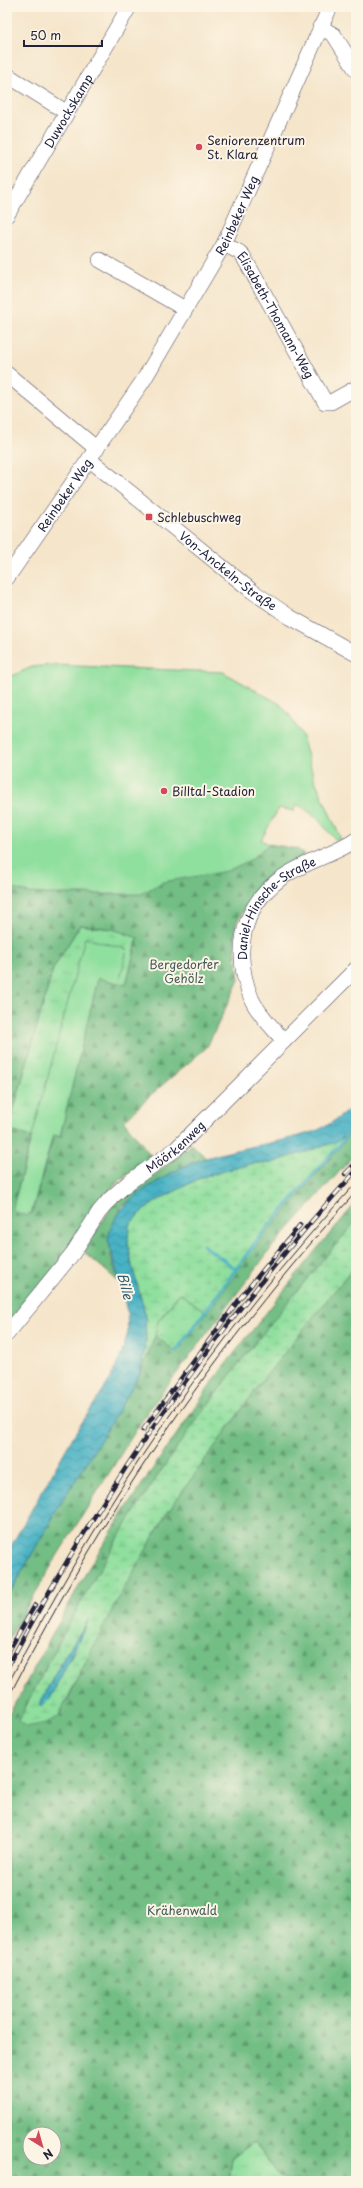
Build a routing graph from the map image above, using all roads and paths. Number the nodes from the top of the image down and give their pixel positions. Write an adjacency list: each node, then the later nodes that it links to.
1 (129, 7): 6 (street, Duwockskamp)
2 (330, 7): 3 (street, Reinbeker Weg)
3 (320, 28): 4 (street); 8 (street, Reinbeker Weg)
4 (356, 70)
5 (7, 75): 6 (street)
6 (66, 112): 7 (street, Duwockskamp)
7 (7, 215)
8 (224, 244): 10 (street, Reinbeker Weg); 12 (street, Elisabeth-Thomann-Weg)
9 (100, 260): 10 (street)
10 (185, 309): 13 (street, Reinbeker Weg)
11 (7, 374): 13 (street)
12 (356, 388)
13 (94, 455): 14 (street, Reinbeker Weg); 15 (street, Von-Anckeln-Straße)
14 (7, 578)
15 (356, 654)
16 (356, 840): 18 (street, Daniel-Hinsche-Straße)
17 (356, 969): 18 (street, Möörkenweg)
18 (284, 1041): 19 (street, Möörkenweg)
19 (7, 1334)

